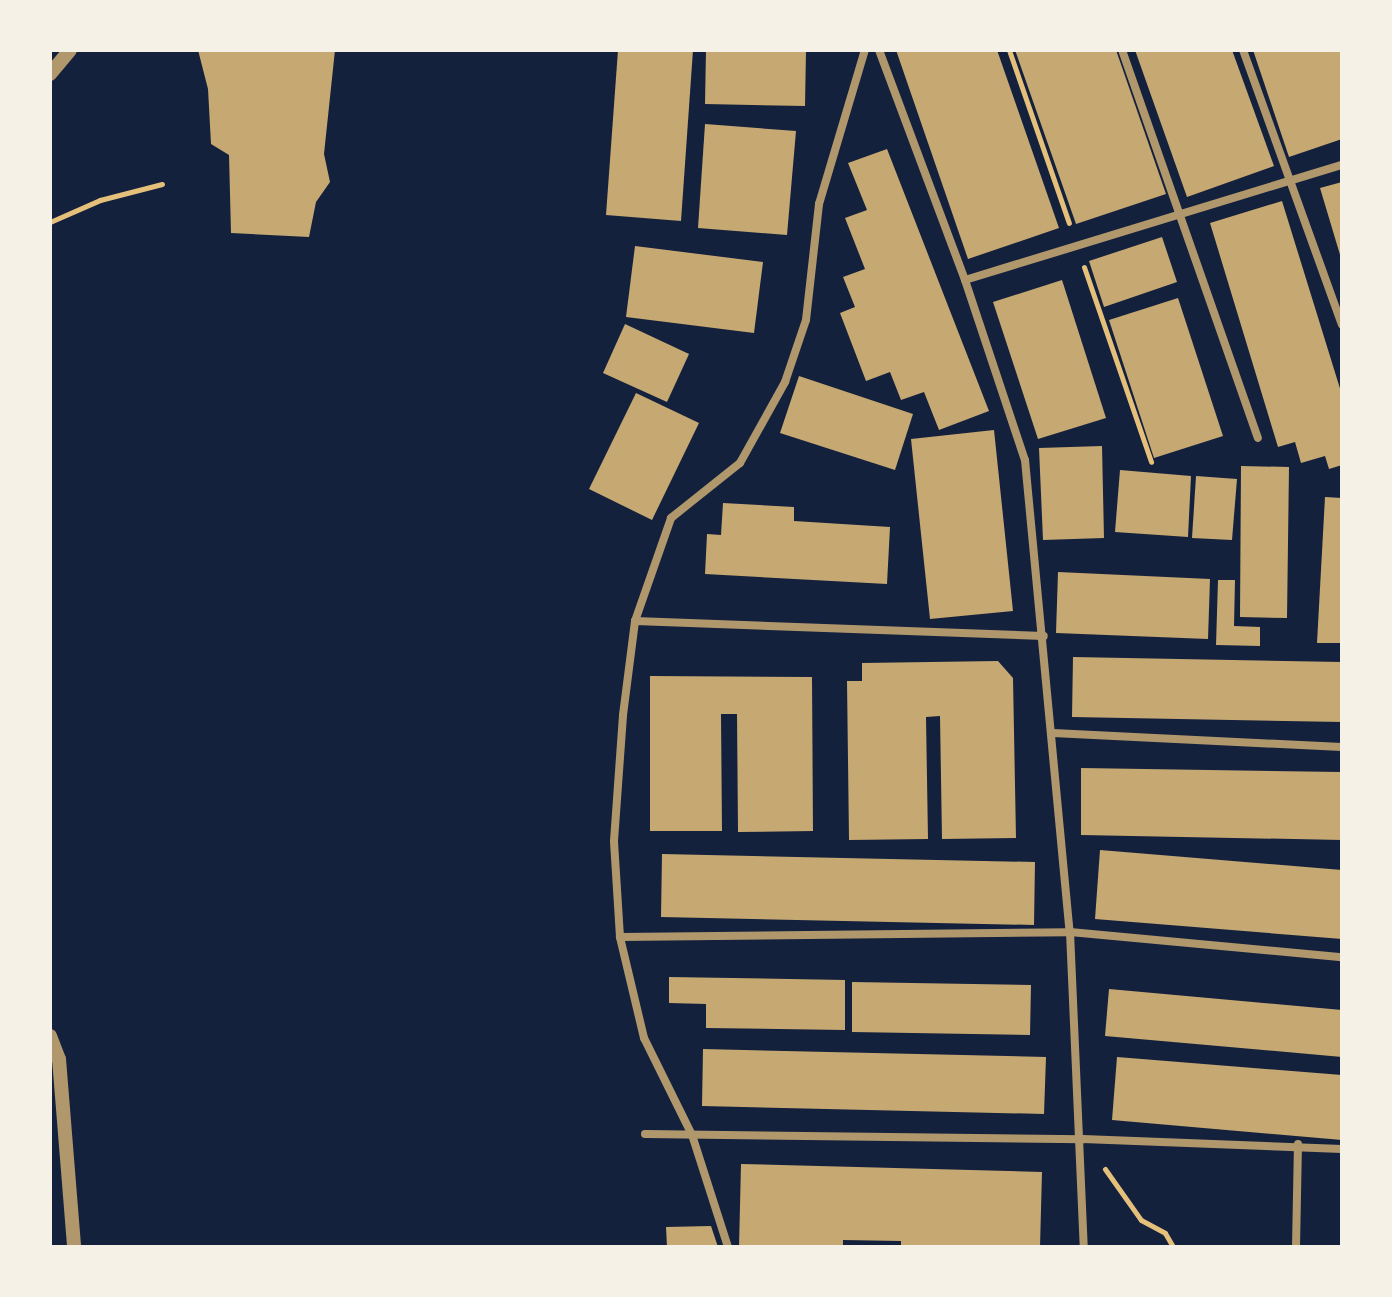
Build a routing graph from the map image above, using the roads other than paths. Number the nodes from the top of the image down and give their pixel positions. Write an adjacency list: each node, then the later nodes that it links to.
1 (70, 50): 6 (street)
2 (865, 50): 13 (street)
3 (879, 50): 10 (street)
4 (1122, 50): 9 (street)
5 (1243, 50): 8 (street)
6 (50, 74)
7 (1342, 165): 8 (street)
8 (1288, 178): 9 (street); 11 (street)
9 (1178, 213): 10 (street); 12 (street)
10 (965, 280): 14 (street)
11 (1342, 325)
12 (1258, 438)
13 (635, 621): 14 (street); 18 (street)
14 (1044, 636): 15 (street)
15 (1053, 733): 16 (street); 17 (street)
16 (1342, 747)
17 (1070, 932): 18 (street); 19 (street); 23 (street)
18 (620, 937): 22 (street)
19 (1342, 957)
20 (50, 1036): 26 (street)
21 (645, 1134): 22 (street)
22 (692, 1135): 23 (street); 27 (street)
23 (1083, 1139): 24 (street); 28 (street)
24 (1298, 1144): 25 (street); 29 (street)
25 (1342, 1149)
26 (74, 1247)
27 (728, 1247)
28 (1084, 1247)
29 (1296, 1247)

